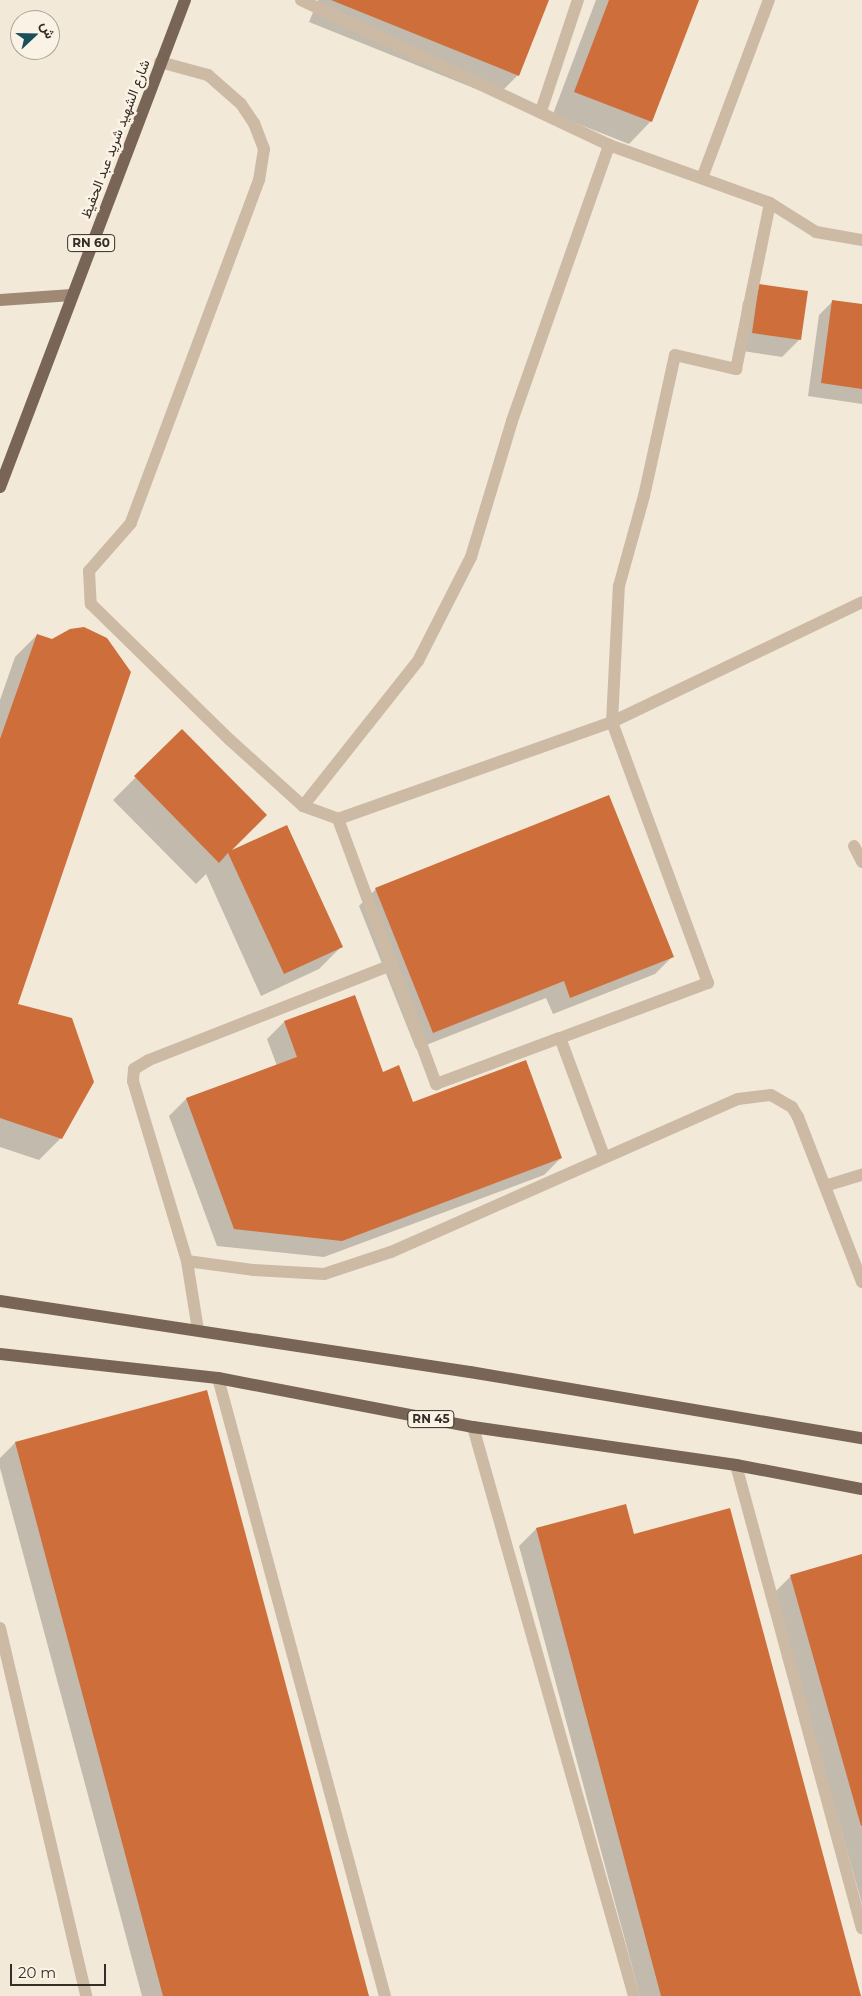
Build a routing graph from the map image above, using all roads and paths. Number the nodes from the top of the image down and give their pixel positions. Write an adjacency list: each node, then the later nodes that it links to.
1 (186, 0): 5 (main road, شارع الشهيد شريد عبد الحفيظ / RN 60)
2 (301, 0): 6 (street)
3 (578, 0): 6 (street)
4 (769, 0): 8 (street)
5 (160, 62): 11 (main road, شارع الشهيد شريد عبد الحفيظ / RN 60); 16 (street)
6 (541, 111): 7 (street)
7 (609, 145): 8 (street); 16 (street)
8 (702, 178): 9 (street)
9 (770, 203): 10 (street); 15 (street)
10 (862, 240)
11 (72, 295): 12 (street); 13 (main road, شارع الشهيد شريد عبد الحفيظ / RN 60)
12 (0, 300)
13 (0, 487)
14 (862, 602): 15 (street)
15 (612, 722): 17 (street); 21 (street)
16 (303, 806): 17 (street)
17 (338, 819): 20 (street)
18 (854, 846): 19 (street)
19 (862, 862)
20 (392, 965): 21 (street); 25 (street)
21 (560, 1038): 22 (street)
22 (604, 1156): 24 (street); 25 (street)
23 (862, 1175): 24 (street)
24 (825, 1186): 26 (street)
25 (187, 1261): 28 (street)
26 (862, 1282)
27 (0, 1301): 28 (main road)
28 (198, 1330): 32 (main road)
29 (0, 1354): 30 (main road, RN 45)
30 (218, 1378): 31 (main road, RN 45); 38 (street)
31 (473, 1427): 33 (main road, RN 45); 39 (street)
32 (862, 1438)
33 (736, 1465): 34 (main road, RN 45); 36 (street)
34 (862, 1489)
35 (0, 1628): 37 (street)
36 (862, 1928)
37 (86, 1996)
38 (385, 1996)
39 (634, 1996)

